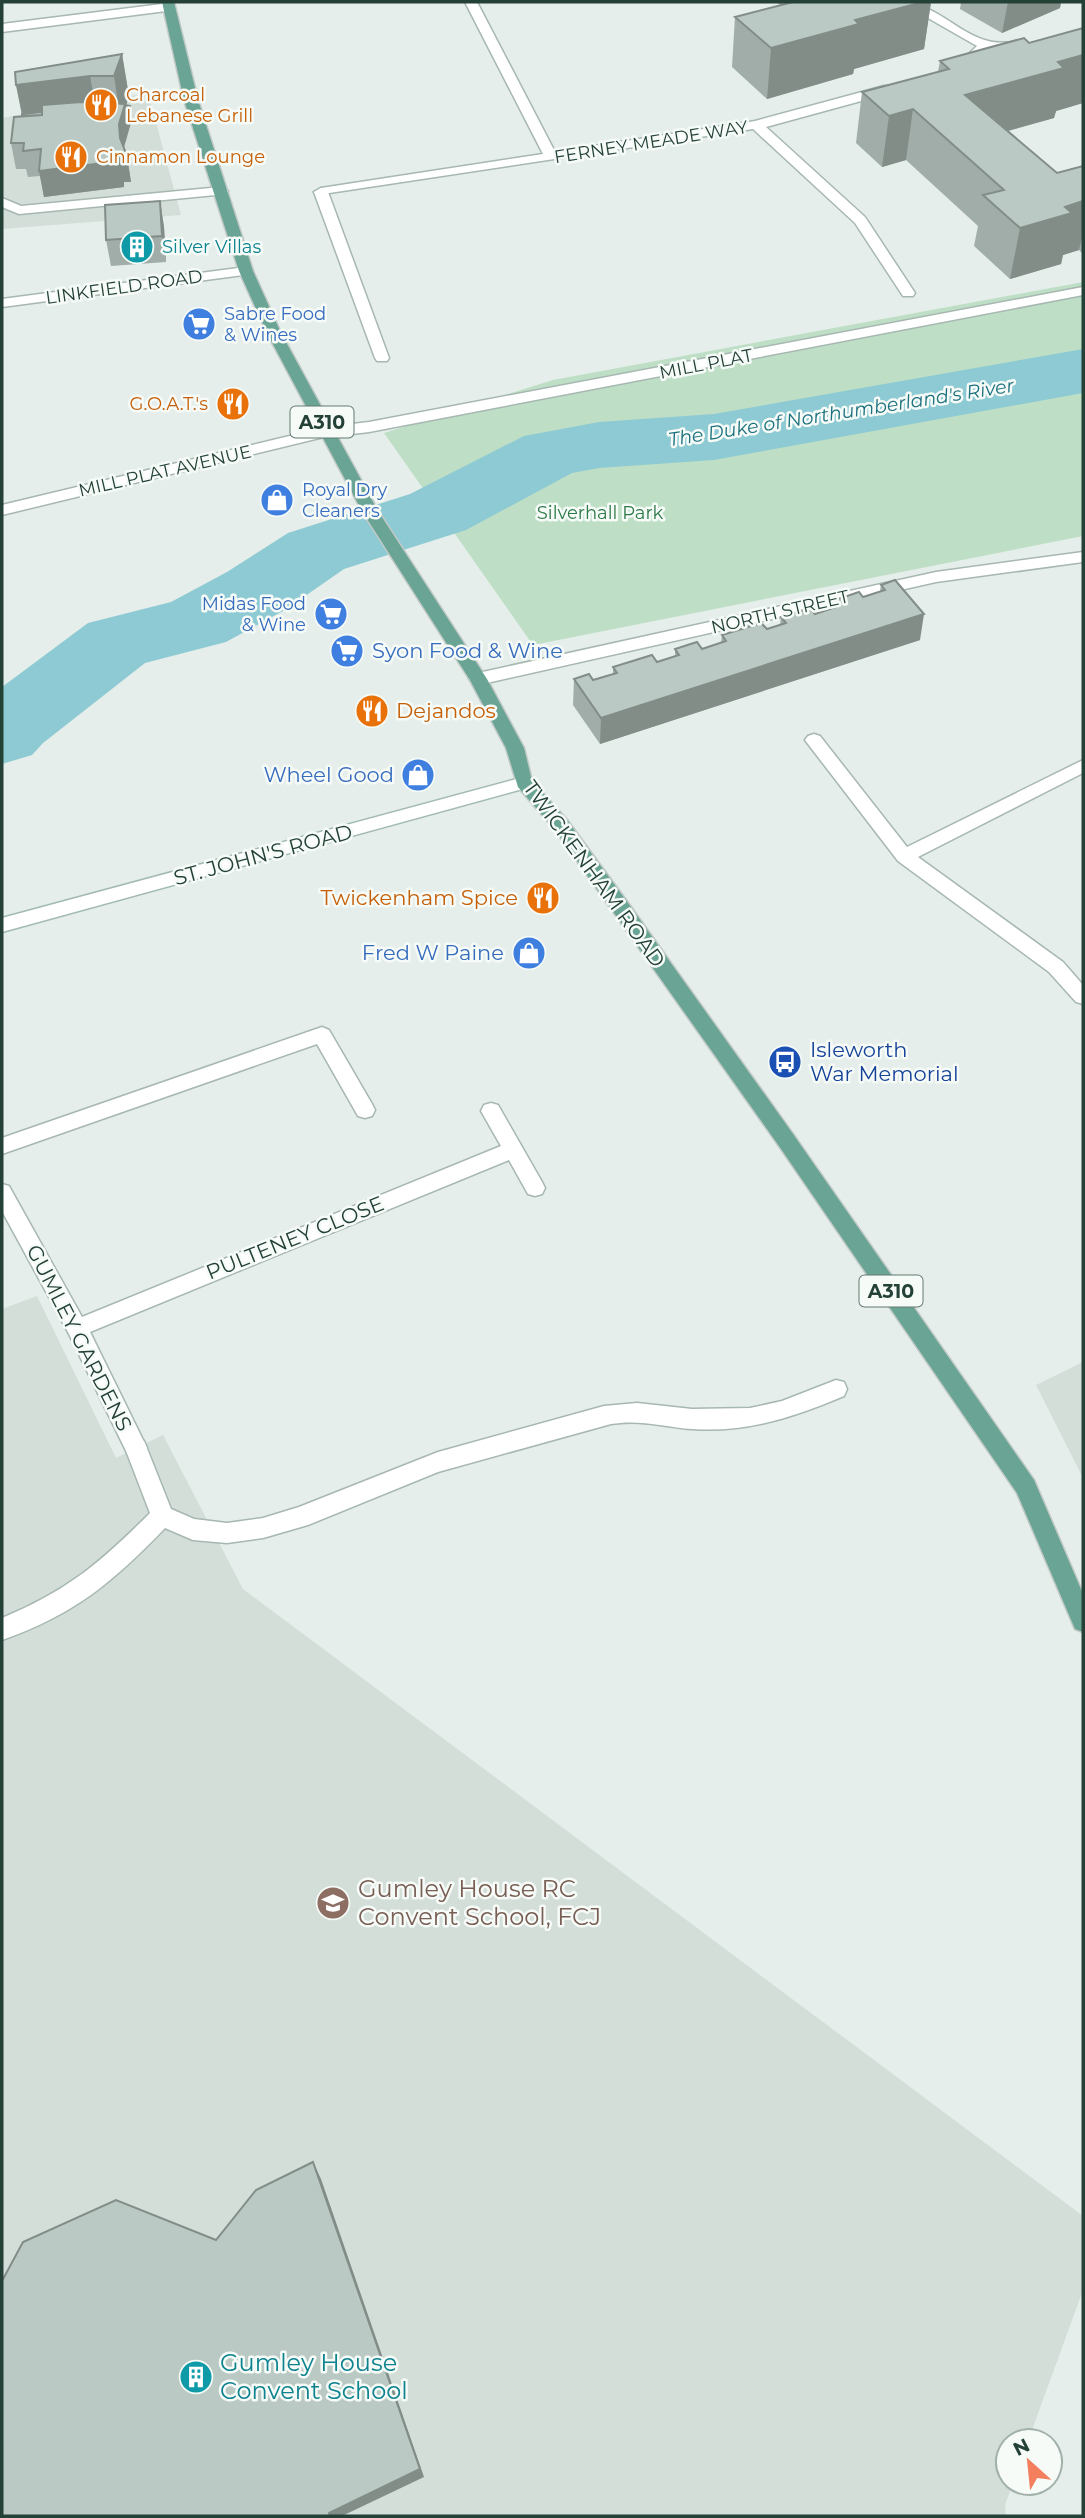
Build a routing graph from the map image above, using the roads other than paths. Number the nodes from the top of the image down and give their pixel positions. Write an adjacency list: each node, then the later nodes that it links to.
1 (471, 2): 10 (street)
2 (906, 2): 5 (street)
3 (169, 4): 4 (street); 11 (main road, TWICKENHAM ROAD / A310)
4 (2, 28)
5 (985, 46): 6 (street); 7 (street)
6 (1035, 48)
7 (949, 72)
8 (897, 86): 9 (street)
9 (756, 125): 10 (street, FERNEY MEADE WAY); 15 (street, FERNEY MEADE WAY)
10 (551, 158): 17 (street, FERNEY MEADE WAY)
11 (221, 191): 12 (street); 13 (main road, TWICKENHAM ROAD / A310)
12 (2, 202)
13 (246, 271): 16 (street, LINKFIELD ROAD); 18 (main road, TWICKENHAM ROAD / A310)
14 (1083, 291): 18 (street, MILL PLAT)
15 (908, 293)
16 (2, 303)
17 (382, 358)
18 (327, 432): 19 (street, MILL PLAT AVENUE); 21 (main road, TWICKENHAM ROAD / A310)
19 (2, 510)
20 (1083, 557): 21 (street, NORTH STREET)
21 (478, 679): 24 (main road, TWICKENHAM ROAD / A310)
22 (814, 740): 25 (street)
23 (1083, 766): 25 (street)
24 (524, 783): 26 (street, ST. JOHN'S ROAD); 37 (main road, TWICKENHAM ROAD / A310)
25 (904, 856): 27 (street)
26 (2, 925)
27 (1083, 997)
28 (365, 1110): 30 (street)
29 (491, 1111): 31 (street)
30 (2, 1146)
31 (513, 1150): 32 (street); 34 (street, PULTENEY CLOSE)
32 (536, 1188)
33 (2, 1192): 34 (street, GUMLEY GARDENS)
34 (77, 1328): 36 (street, GUMLEY GARDENS)
35 (836, 1389): 36 (street)
36 (162, 1516): 38 (street)
37 (1083, 1621)
38 (2, 1629)

